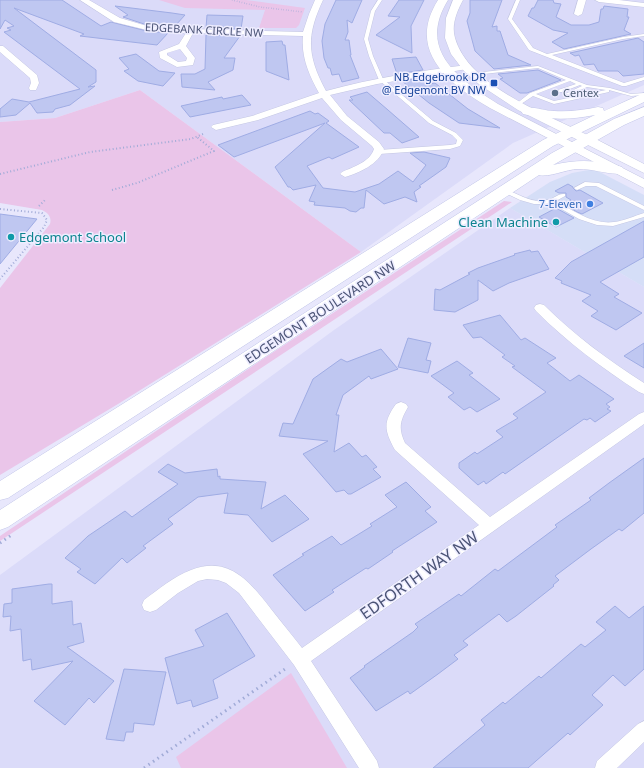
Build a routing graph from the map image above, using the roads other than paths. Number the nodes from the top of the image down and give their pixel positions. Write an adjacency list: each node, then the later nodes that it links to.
1 (84, 0): 11 (street, EDGEBANK CIRCLE NW)
2 (319, 0): 12 (street)
3 (380, 0): 20 (lane)
4 (443, 0): 17 (street)
5 (458, 0): 18 (street)
6 (518, 0): 16 (lane)
7 (582, 0): 10 (street)
8 (599, 0): 9 (street)
9 (644, 5)
10 (578, 14)
11 (191, 31): 12 (street, EDGEBANK CIRCLE NW); 14 (street)
12 (307, 34): 27 (street)
13 (644, 35): 16 (lane)
14 (182, 46)
15 (0, 48): 24 (street)
16 (548, 55): 19 (lane)
17 (447, 70): 18 (street); 20 (street); 39 (street)
18 (471, 71): 21 (lane); 36 (street)
19 (644, 78)
20 (381, 80): 27 (street); 41 (lane)
21 (569, 80): 22 (lane); 28 (lane)
22 (579, 84): 23 (lane); 25 (lane)
23 (586, 86): 26 (lane); 29 (lane)
24 (33, 88)
25 (560, 91)
26 (617, 91): 31 (lane); 34 (lane)
27 (324, 94): 38 (street); 41 (street)
28 (532, 94): 32 (lane); 36 (lane)
29 (566, 94)
30 (550, 95): 32 (lane)
31 (644, 95): 35 (main road, EDGEMONT BOULEVARD NW)
32 (541, 98): 34 (lane)
33 (556, 98): 34 (lane)
34 (548, 102)
35 (623, 106): 36 (main road); 39 (main road, EDGEMONT BOULEVARD NW)
36 (523, 108): 39 (street)
37 (644, 110): 40 (main road, EDGEMONT BOULEVARD NW)
38 (216, 127)
39 (567, 139): 40 (main road, EDGEMONT BOULEVARD NW); 43 (street); 45 (main road, EDGEMONT BOULEVARD NW); 57 (main road, EDGEMONT BOULEVARD NW)
40 (587, 140): 42 (street)
41 (379, 152): 44 (street)
42 (644, 169)
43 (617, 170): 45 (main road); 46 (street)
44 (345, 174)
45 (527, 177): 48 (main road, EDGEMONT BOULEVARD NW)
46 (644, 184)
47 (577, 188): 51 (lane)
48 (505, 191): 50 (lane); 58 (main road, EDGEMONT BOULEVARD NW)
49 (563, 195): 50 (lane)
50 (552, 201): 52 (lane)
51 (644, 208)
52 (644, 215)
53 (540, 308): 54 (street)
54 (644, 389)
55 (401, 407): 59 (street)
56 (644, 416): 59 (street, EDFORTH WAY NW)
57 (0, 492)
58 (0, 521)
59 (489, 525): 61 (street, EDFORTH WAY NW)
60 (150, 605): 61 (street)
61 (300, 659): 63 (street)
62 (644, 730): 64 (street)
63 (370, 768)
64 (604, 768)

